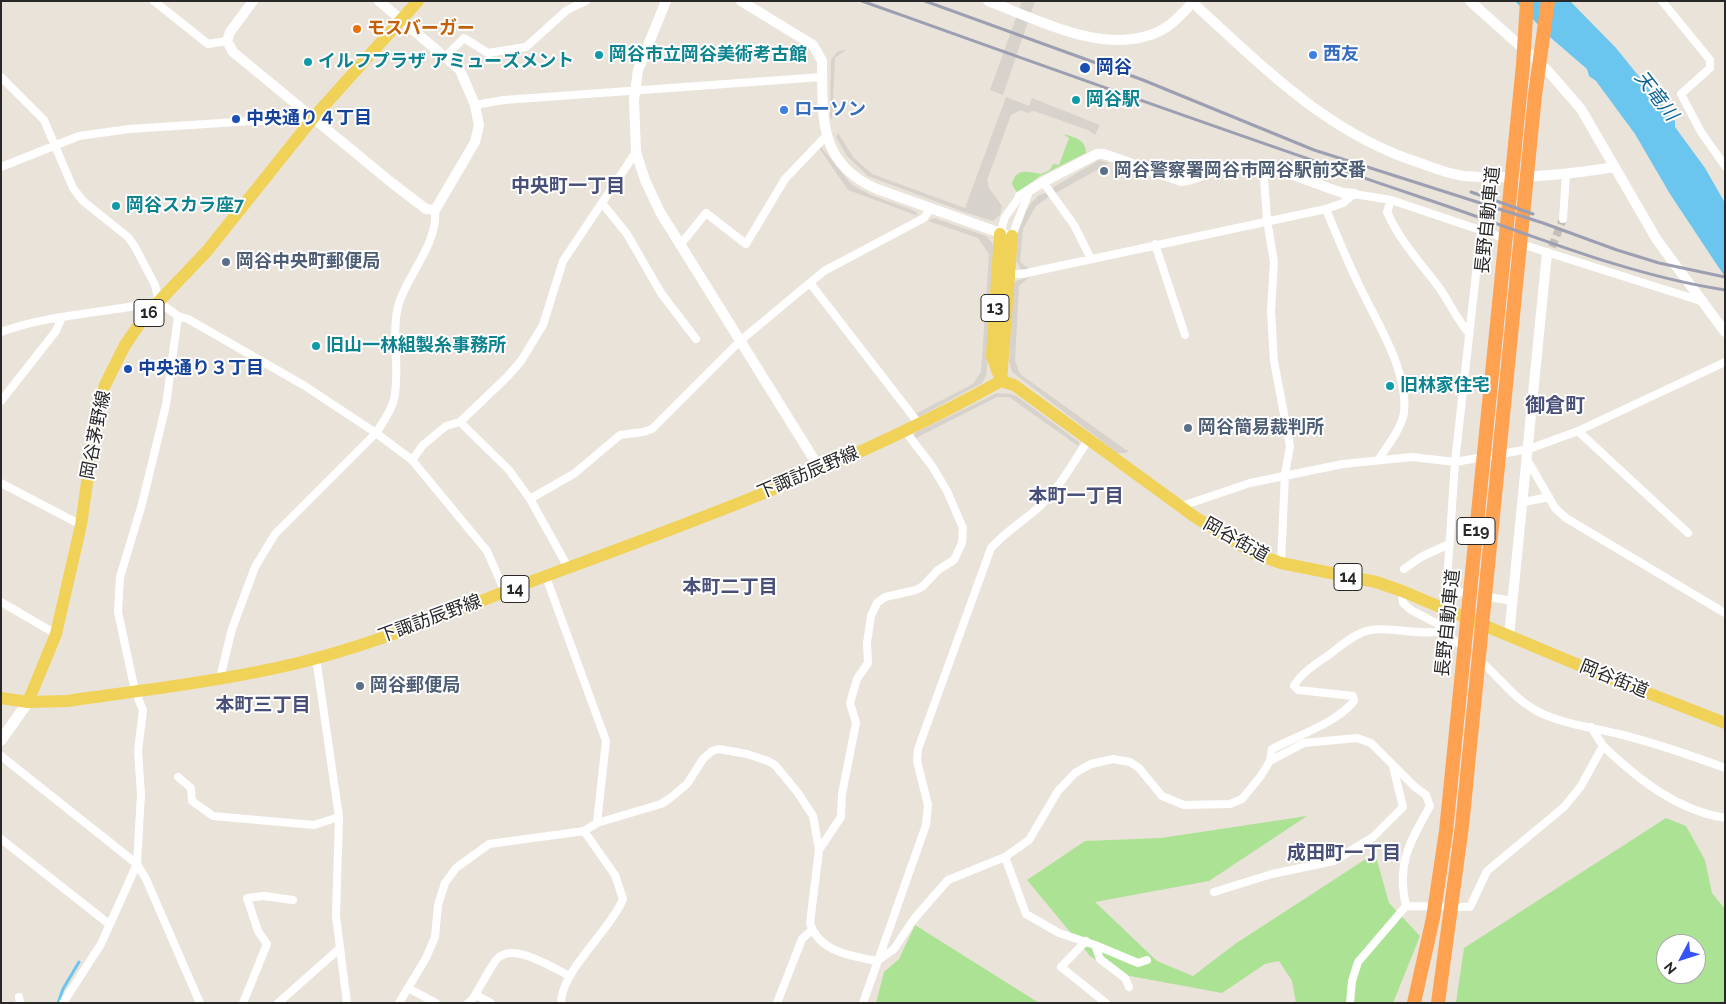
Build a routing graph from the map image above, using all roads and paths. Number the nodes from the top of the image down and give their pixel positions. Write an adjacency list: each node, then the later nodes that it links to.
1 (154, 1): 17 (street)
2 (253, 1): 17 (street)
3 (379, 1): 16 (street)
4 (418, 1): 16 (main road, 岡谷茅野線 / 16)
5 (586, 1): 18 (street)
6 (666, 1): 23 (street)
7 (742, 1): 22 (street)
8 (988, 1): 15 (street)
9 (1470, 1): 31 (street)
10 (1527, 1): 19 (highway)
11 (1534, 1): 19 (highway)
12 (1548, 1): 20 (highway)
13 (1556, 1): 20 (highway)
14 (1662, 1): 29 (street)
15 (1194, 2): 33 (street)
16 (401, 21): 18 (street); 25 (main road, 岡谷茅野線 / 16)
17 (226, 41): 25 (street)
18 (446, 56): 24 (street)
19 (1523, 66): 135 (highway, 長野自動車道 / E19)
20 (1539, 70): 136 (highway, 長野自動車道 / E19)
21 (1, 77): 27 (street)
22 (822, 77): 23 (street); 26 (street)
23 (635, 91): 24 (street); 28 (street)
24 (475, 105): 42 (street)
25 (314, 118): 27 (street); 42 (street); 53 (main road, 岡谷茅野線 / 16)
26 (826, 136): 40 (street); 48 (street)
27 (56, 144): 30 (street); 53 (street)
28 (636, 152): 39 (street); 48 (street)
29 (1725, 166)
30 (1, 167)
31 (1615, 167): 33 (street); 54 (street)
32 (1266, 168): 34 (street); 36 (street); 44 (street)
33 (1566, 175): 43 (street)
34 (1042, 182): 35 (street); 50 (street)
35 (1030, 189): 37 (street); 46 (street)
36 (1354, 194): 38 (street); 41 (street)
37 (1020, 196): 46 (street)
38 (1391, 200): 45 (street); 58 (street)
39 (602, 203): 61 (street); 66 (street)
40 (931, 208): 46 (street); 52 (street)
41 (1326, 209): 44 (street); 73 (street)
42 (435, 210): 70 (street)
43 (1563, 219)
44 (1267, 220): 47 (street); 78 (street)
45 (1481, 230): 49 (street); 58 (street)
46 (1006, 235): 51 (main road, 13); 64 (main road, 13)
47 (1155, 244): 50 (street); 60 (street)
48 (680, 245): 62 (street)
49 (1550, 250): 54 (street); 72 (street)
50 (1091, 259): 51 (street)
51 (1010, 274): 64 (main road, 13)
52 (810, 283): 62 (street); 67 (street)
53 (158, 302): 55 (street); 56 (street); 84 (main road, 岡谷茅野線 / 16)
54 (1705, 303): 59 (street)
55 (178, 316): 70 (street); 101 (street)
56 (62, 317): 57 (street); 65 (street)
57 (1, 332)
58 (1468, 332): 76 (street)
59 (1725, 332)
60 (1184, 335)
61 (696, 339)
62 (740, 341): 77 (street); 81 (street)
63 (1725, 362): 69 (street)
64 (1001, 381): 67 (main road, 下諏訪辰野線 / 14); 71 (main road, 岡谷街道 / 14)
65 (1, 401)
66 (460, 422): 74 (street); 81 (street)
67 (919, 424): 68 (main road, 下諏訪辰野線 / 14)
68 (905, 431): 77 (main road, 下諏訪辰野線 / 14); 118 (street)
69 (1578, 431): 72 (street); 85 (street)
70 (376, 433): 74 (street); 100 (street)
71 (1088, 440): 83 (main road, 岡谷街道 / 14); 130 (street)
72 (1529, 449): 75 (street); 76 (street)
73 (1378, 459): 76 (street); 78 (street)
74 (412, 460): 92 (street)
75 (1528, 461): 80 (street); 82 (street)
76 (1455, 462): 86 (street)
77 (820, 469): 88 (main road, 下諏訪辰野線 / 14)
78 (1285, 474): 83 (street); 87 (street)
79 (1, 483): 84 (street)
80 (1548, 497): 82 (street); 95 (street)
81 (530, 499): 88 (street)
82 (1524, 502): 93 (street)
83 (1182, 506): 87 (main road, 岡谷街道 / 14)
84 (80, 525): 97 (main road, 岡谷茅野線 / 16)
85 (1688, 533)
86 (1449, 544): 89 (street); 93 (street)
87 (1281, 564): 91 (main road, 岡谷街道 / 14)
88 (569, 569): 90 (main road, 下諏訪辰野線 / 14)
89 (1404, 570)
90 (546, 577): 92 (main road, 下諏訪辰野線 / 14); 115 (street)
91 (1402, 591): 96 (street); 98 (main road, 岡谷街道 / 14)
92 (505, 592): 99 (main road, 下諏訪辰野線 / 14)
93 (1512, 601): 98 (street)
94 (1, 602): 97 (street)
95 (1725, 613)
96 (1443, 631): 105 (street); 109 (street)
97 (56, 634): 103 (main road, 岡谷茅野線 / 16)
98 (1509, 636): 104 (main road, 岡谷街道 / 14)
99 (316, 658): 100 (main road, 下諏訪辰野線 / 14); 113 (street)
100 (220, 678): 101 (main road, 下諏訪辰野線 / 14)
101 (134, 691): 103 (main road, 下諏訪辰野線 / 14); 120 (street)
102 (1, 698): 103 (main road, 下諏訪辰野線 / 14)
103 (28, 702): 106 (main road)
104 (1725, 723)
105 (1592, 727): 107 (street); 111 (street)
106 (1, 740)
107 (1603, 746): 114 (street); 123 (street)
108 (1, 756): 120 (street)
109 (1270, 761): 110 (street); 119 (street)
110 (1392, 764): 121 (street); 123 (street)
111 (1725, 768)
112 (178, 777): 113 (street)
113 (339, 817): 128 (street)
114 (1725, 818)
115 (597, 822): 116 (street); 118 (street)
116 (584, 831): 131 (street); 133 (street)
117 (1, 839): 124 (street)
118 (818, 850): 125 (street)
119 (1005, 857): 126 (street); 130 (street)
120 (137, 864): 124 (street); 138 (street)
121 (1214, 892)
122 (293, 900): 139 (street)
123 (1406, 906): 150 (street)
124 (109, 924): 137 (street)
125 (812, 930): 130 (street); 147 (street)
126 (1086, 942): 127 (street); 149 (street)
127 (1095, 945): 129 (street); 132 (street)
128 (338, 949): 140 (street); 141 (street)
129 (1147, 960)
130 (878, 961): 148 (street)
131 (570, 976): 134 (street); 146 (street)
132 (1129, 987)
133 (408, 988): 142 (street); 143 (street)
134 (476, 995): 144 (street); 145 (street)
135 (1415, 998)
136 (1439, 1000)
137 (63, 1003)
138 (200, 1003)
139 (243, 1003)
140 (278, 1003)
141 (347, 1003)
142 (399, 1003)
143 (436, 1003)
144 (468, 1003)
145 (491, 1003)
146 (561, 1003)
147 (777, 1003)
148 (863, 1003)
149 (1106, 1003)
150 (1350, 1003)

